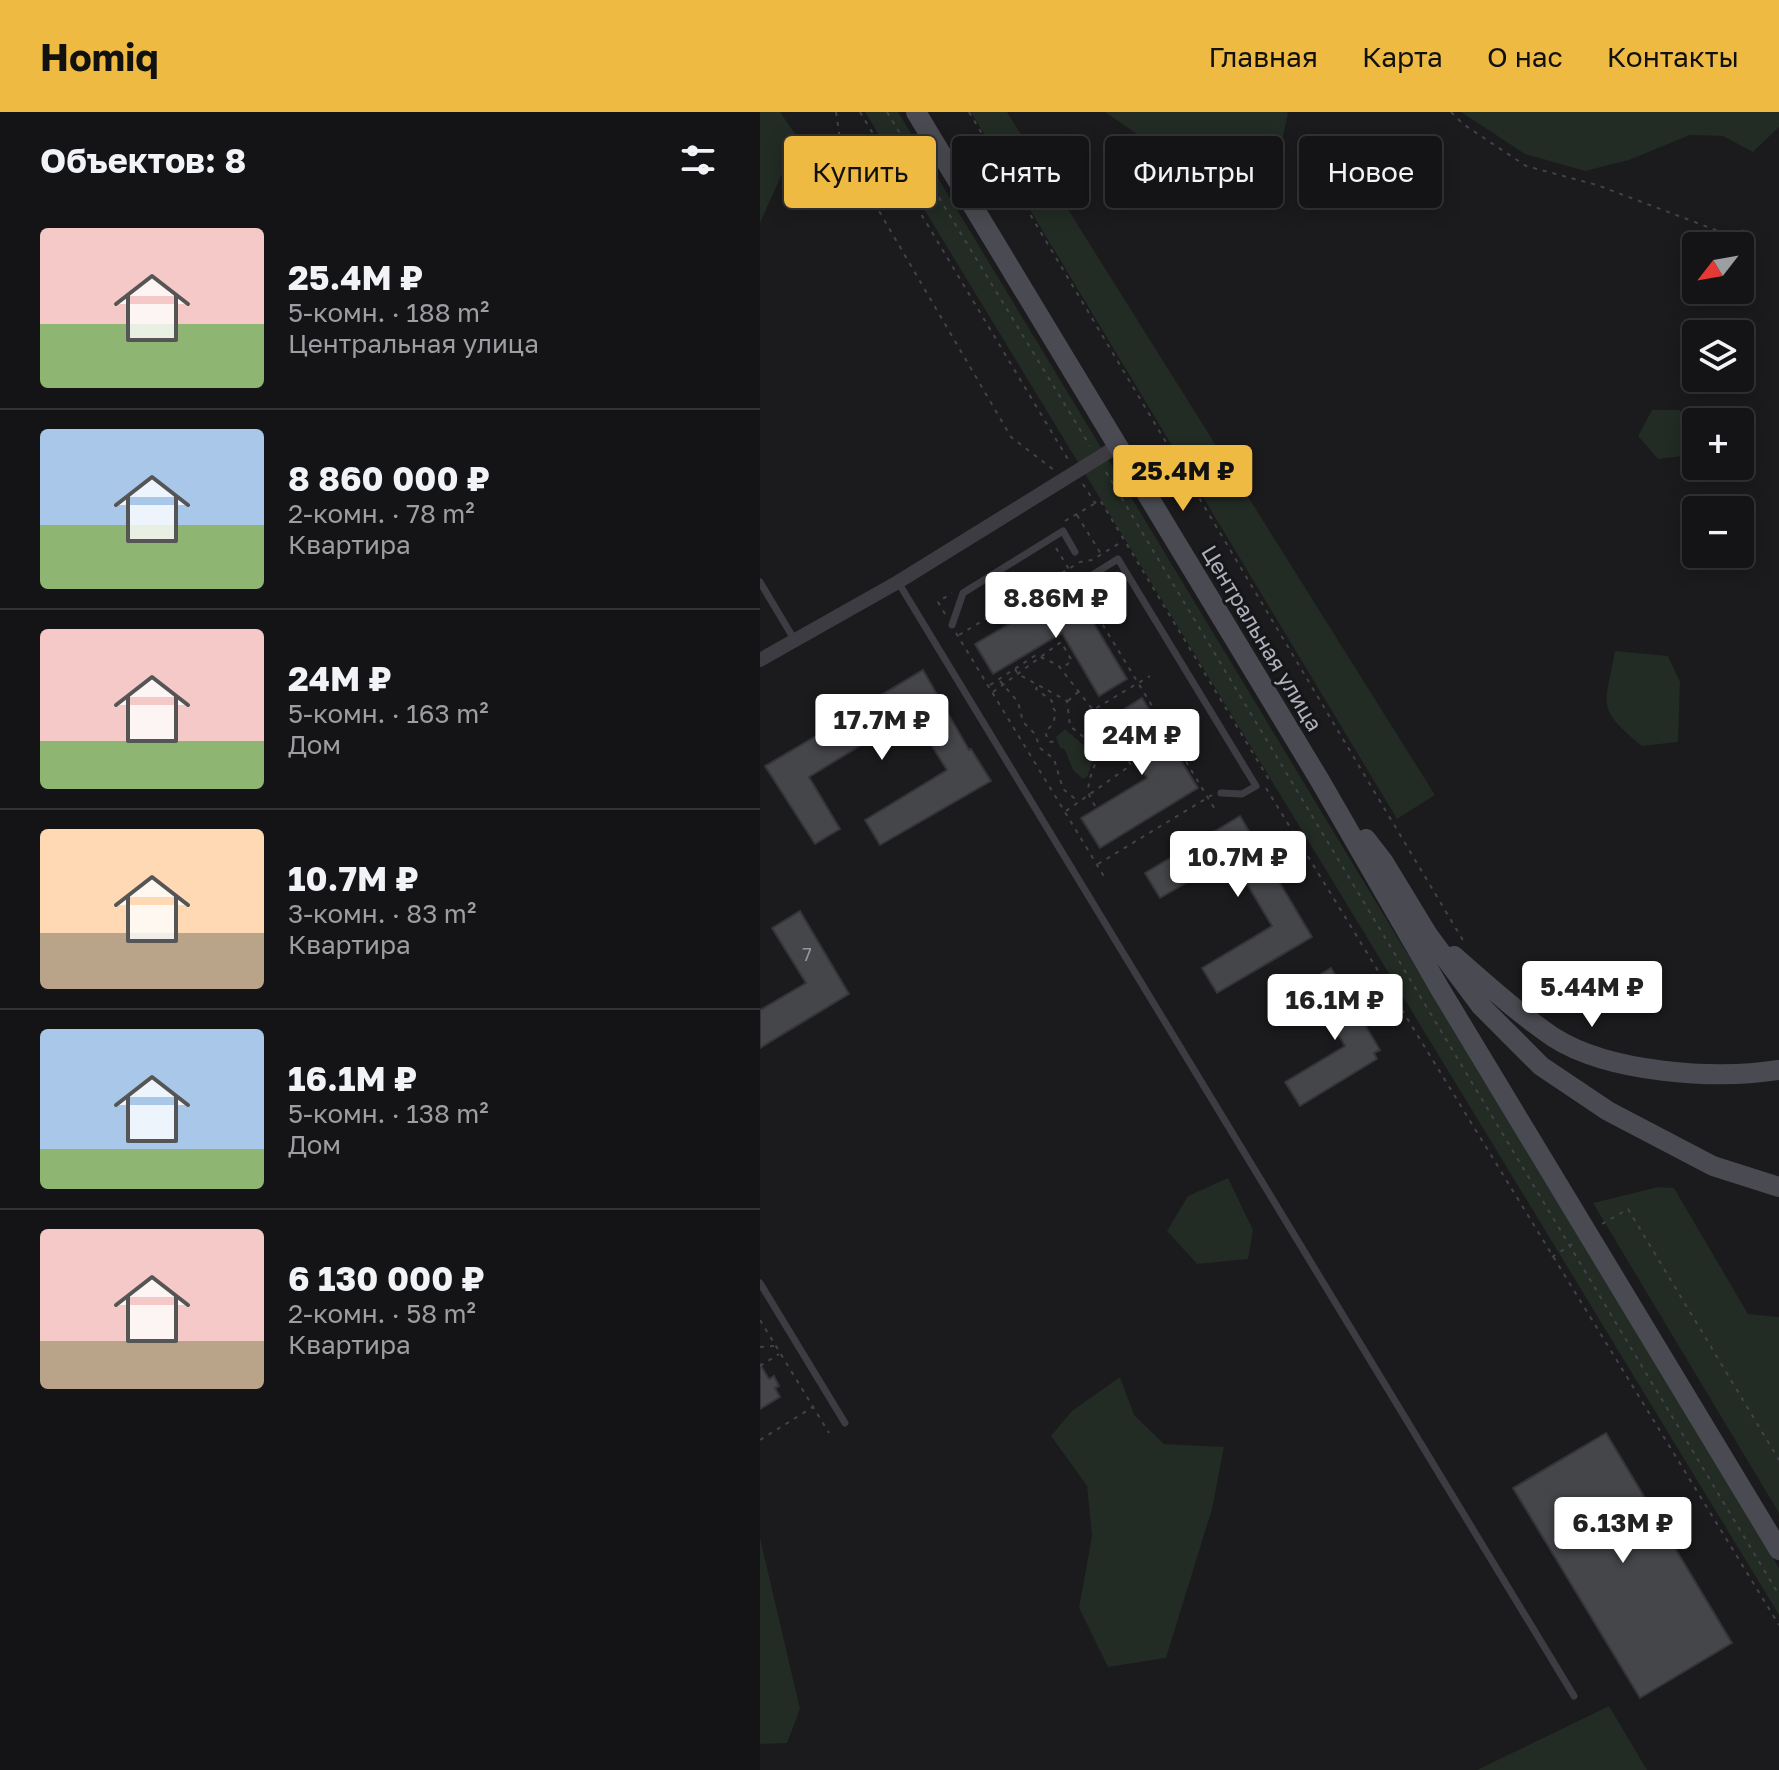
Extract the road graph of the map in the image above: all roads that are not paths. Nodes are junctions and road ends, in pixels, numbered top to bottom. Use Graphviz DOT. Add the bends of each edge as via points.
graph roads {
  1 [pos="916,112"];
  2 [pos="1116,447"];
  3 [pos="1075,552"];
  4 [pos="1089,577"];
  5 [pos="760,582"];
  6 [pos="898,582"];
  7 [pos="770,598"];
  8 [pos="760,604"];
  9 [pos="952,625"];
  10 [pos="794,639"];
  11 [pos="760,660"];
  12 [pos="1319,779"];
  13 [pos="1220,792"];
  14 [pos="1428,935"];
  15 [pos="1779,1070"];
  16 [pos="1779,1187"];
  17 [pos="760,1283"];
  18 [pos="845,1423"];
  19 [pos="1779,1550"];
  20 [pos="1574,1696"];
  1 -- 2 [label="main road, Центральная улица"];
  2 -- 6 [label="street"];
  2 -- 12 [label="main road, Центральная улица"];
  3 -- 9 [label="lane" via="1063,531 963,593"];
  4 -- 13 [label="lane" via="1118,559 1256,786 1242,794"];
  5 -- 7 [label="lane"];
  6 -- 10 [label="street"];
  6 -- 20 [label="lane"];
  7 -- 8 [label="lane"];
  7 -- 10 [label="lane"];
  10 -- 11 [label="street"];
  12 -- 14 [label="main road" via="1383,861"];
  12 -- 19 [label="main road"];
  14 -- 15 [label="main road" via="1556,1039 1616,1063 1687,1072"];
  14 -- 16 [label="main road" via="1481,1006 1541,1066 1608,1111 1713,1166"];
  17 -- 18 [label="lane"];
}
